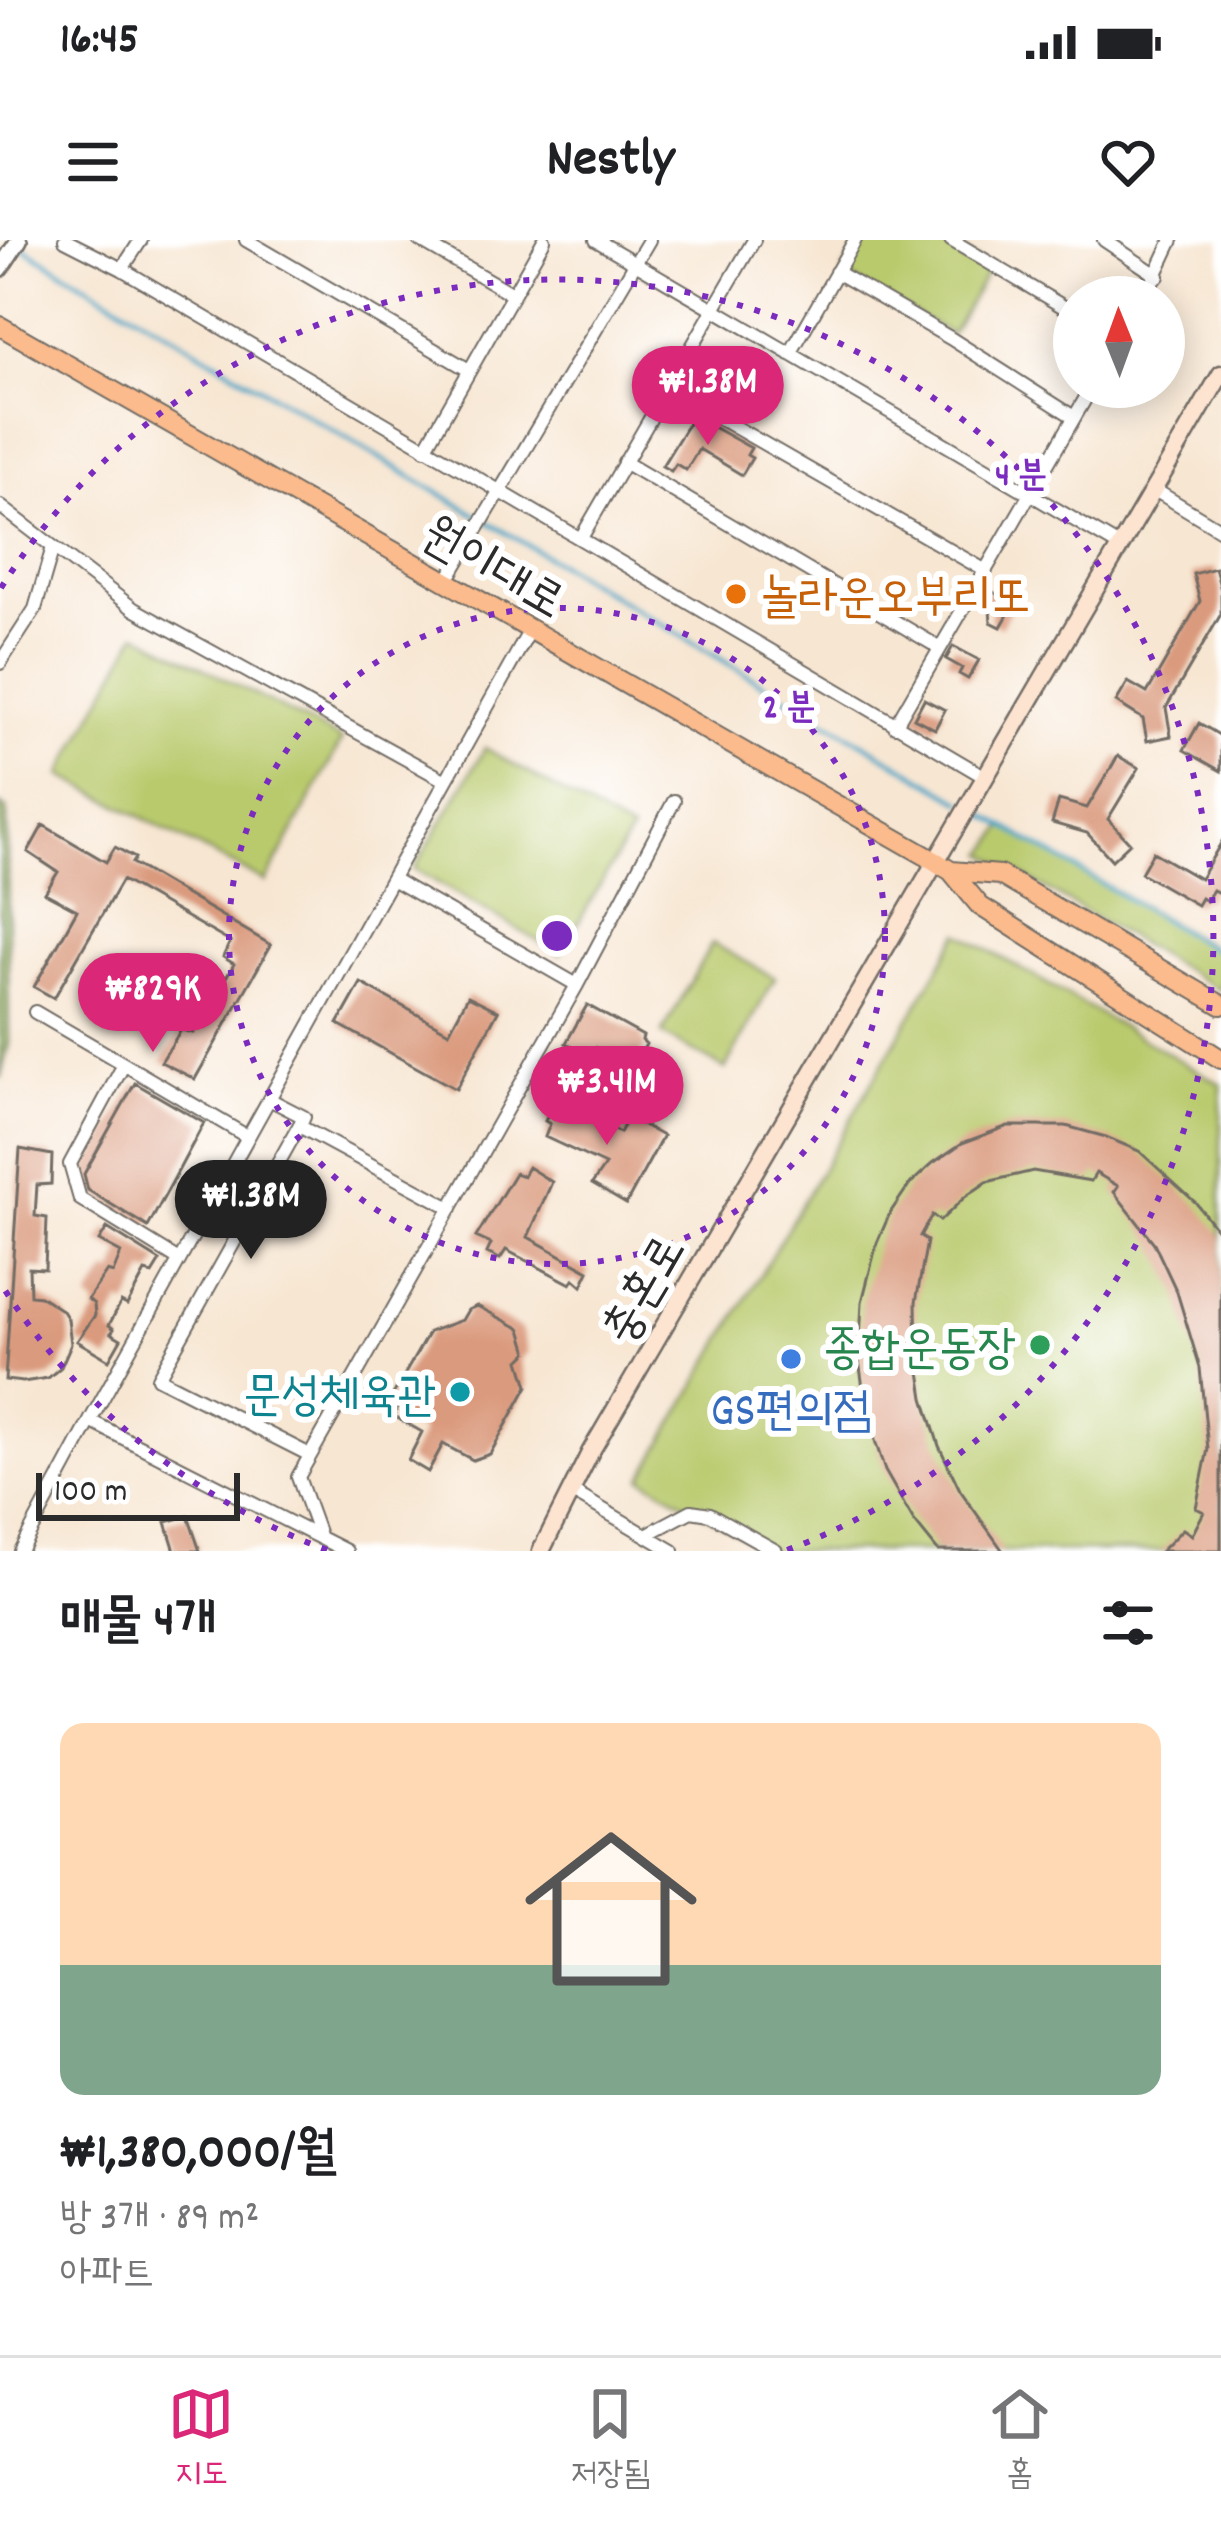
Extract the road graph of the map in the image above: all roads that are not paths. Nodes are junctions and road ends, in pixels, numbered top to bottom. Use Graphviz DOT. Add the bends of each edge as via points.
graph roads {
  1 [pos="19,240"];
  2 [pos="65,240"];
  3 [pos="141,240"];
  4 [pos="246,240"];
  5 [pos="418,240"];
  6 [pos="544,240"];
  7 [pos="596,240"];
  8 [pos="649,240"];
  9 [pos="754,240"];
  10 [pos="855,240"];
  11 [pos="951,240"];
  12 [pos="1104,240"];
  13 [pos="1172,240"];
  14 [pos="636,263"];
  15 [pos="2,266"];
  16 [pos="122,269"];
  17 [pos="836,272"];
  18 [pos="1158,276"];
  19 [pos="512,294"];
  20 [pos="1053,301"];
  21 [pos="713,309"];
  22 [pos="0,326"];
  23 [pos="790,354"];
  24 [pos="469,370"];
  25 [pos="1221,374"];
  26 [pos="668,388"];
  27 [pos="1079,408"];
  28 [pos="1074,417"];
  29 [pos="425,449"];
  30 [pos="624,462"];
  31 [pos="1153,489"];
  32 [pos="502,492"];
  33 [pos="1031,495"];
  34 [pos="0,506"];
  35 [pos="1221,530"];
  36 [pos="581,538"];
  37 [pos="1119,546"];
  38 [pos="53,547"];
  39 [pos="986,571"];
  40 [pos="446,582"];
  41 [pos="530,630"];
  42 [pos="940,648"];
  43 [pos="0,663"];
  44 [pos="895,726"];
  45 [pos="983,780"];
  46 [pos="446,781"];
  47 [pos="674,801"];
  48 [pos="943,866"];
  49 [pos="392,879"];
  50 [pos="578,985"];
  51 [pos="1221,1005"];
  52 [pos="35,1012"];
  53 [pos="1221,1059"];
  54 [pos="123,1066"];
  55 [pos="269,1099"];
  56 [pos="299,1126"];
  57 [pos="248,1137"];
  58 [pos="451,1208"];
  59 [pos="179,1260"];
  60 [pos="90,1421"];
  61 [pos="310,1455"];
  62 [pos="571,1491"];
  63 [pos="646,1535"];
  64 [pos="320,1538"];
  65 [pos="20,1551"];
  66 [pos="346,1551"];
  67 [pos="541,1551"];
  68 [pos="673,1551"];
  69 [pos="776,1551"];
  1 -- 15 [label="street"];
  2 -- 16 [label="street"];
  3 -- 16 [label="street"];
  4 -- 24 [label="street"];
  5 -- 19 [label="street"];
  6 -- 19 [label="street"];
  7 -- 14 [label="street"];
  8 -- 14 [label="street"];
  9 -- 21 [label="street"];
  10 -- 17 [label="street"];
  11 -- 20 [label="street"];
  12 -- 18 [label="street"];
  13 -- 18 [label="street"];
  14 -- 21 [label="street"];
  14 -- 32 [label="street"];
  16 -- 29 [label="street"];
  17 -- 23 [label="street"];
  17 -- 28 [label="street"];
  19 -- 24 [label="street"];
  21 -- 23 [label="street"];
  21 -- 26 [label="street"];
  22 -- 40 [label="main road, 원이대로"];
  23 -- 33 [label="street"];
  24 -- 29 [label="street"];
  25 -- 31 [label="main road"];
  26 -- 30 [label="street"];
  26 -- 39 [label="street"];
  27 -- 28 [label="street"];
  28 -- 33 [label="street"];
  29 -- 32 [label="street"];
  30 -- 36 [label="street"];
  30 -- 42 [label="street"];
  31 -- 35 [label="street"];
  31 -- 37 [label="main road"];
  32 -- 36 [label="street"];
  32 -- 40 [label="street"];
  33 -- 37 [label="street"];
  33 -- 39 [label="street"];
  34 -- 38 [label="street"];
  36 -- 44 [label="street"];
  37 -- 45 [label="main road"];
  38 -- 43 [label="street" via="35,609"];
  38 -- 46 [label="street" via="134,609"];
  39 -- 42 [label="street"];
  40 -- 41 [label="main road, 원이대로"];
  41 -- 46 [label="street"];
  41 -- 48 [label="main road, 원이대로"];
  42 -- 44 [label="street"];
  44 -- 45 [label="street"];
  45 -- 48 [label="main road, 충혼로"];
  46 -- 49 [label="street"];
  47 -- 50 [label="street"];
  48 -- 51 [label="main road, 원이대로" via="1000,875"];
  48 -- 53 [label="main road, 원이대로" via="980,906"];
  48 -- 62 [label="main road, 충혼로"];
  49 -- 50 [label="street"];
  49 -- 55 [label="street"];
  50 -- 58 [label="street"];
  52 -- 54 [label="street"];
  54 -- 57 [label="street"];
  54 -- 59 [label="street" via="70,1163 80,1199"];
  55 -- 56 [label="street" via="304,1118"];
  55 -- 57 [label="street"];
  56 -- 58 [label="street"];
  56 -- 61 [label="street" via="158,1378"];
  57 -- 59 [label="street"];
  58 -- 61 [label="street"];
  59 -- 60 [label="street"];
  60 -- 64 [label="street"];
  60 -- 65 [label="street"];
  61 -- 64 [label="street" via="298,1478"];
  62 -- 63 [label="street"];
  62 -- 67 [label="main road, 충혼로"];
  63 -- 68 [label="street"];
  63 -- 69 [label="street" via="691,1510"];
  64 -- 66 [label="street"];
}
